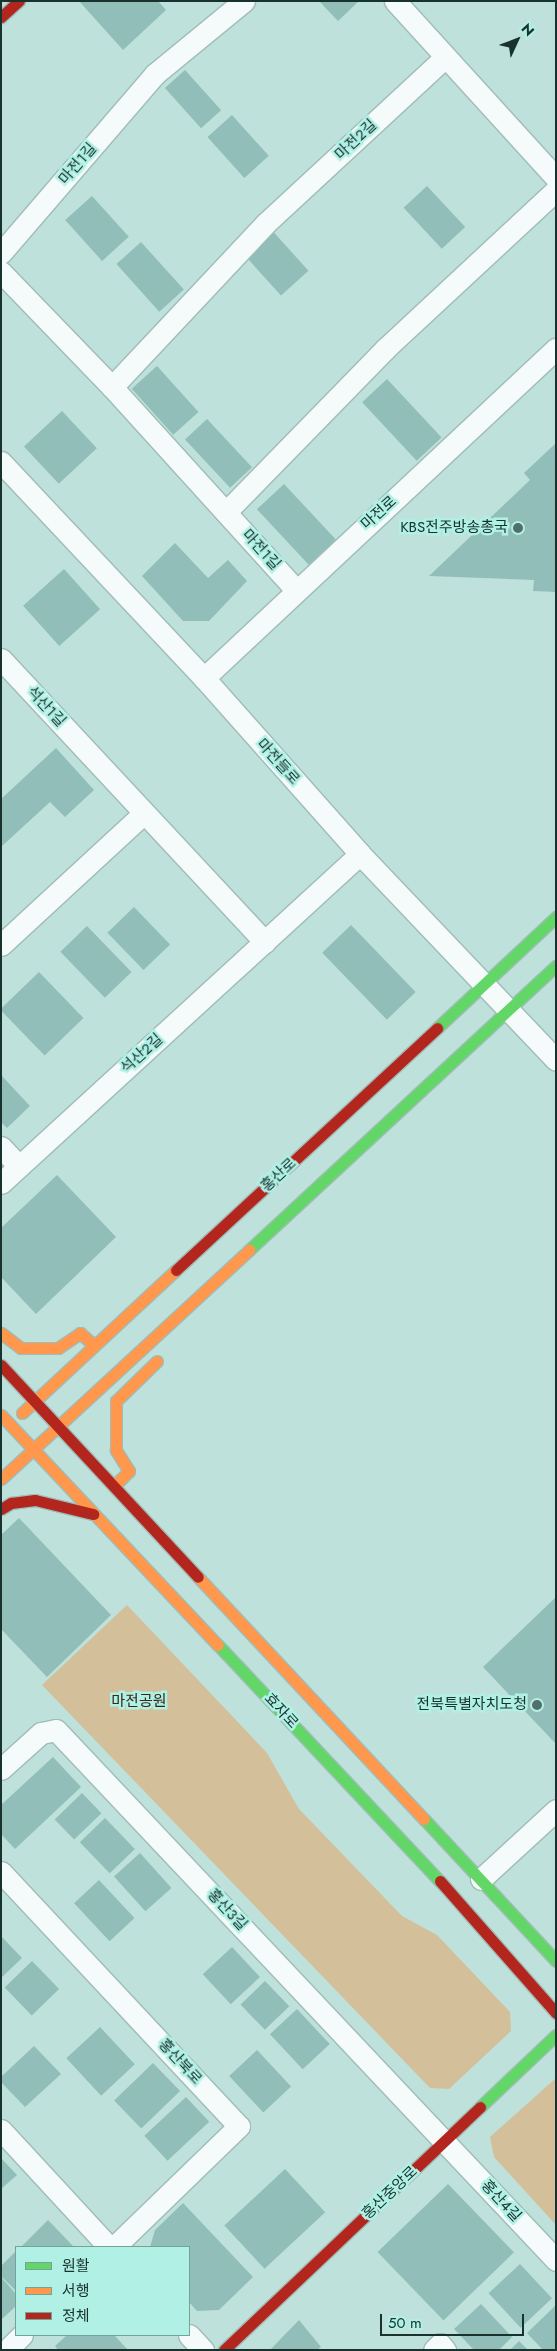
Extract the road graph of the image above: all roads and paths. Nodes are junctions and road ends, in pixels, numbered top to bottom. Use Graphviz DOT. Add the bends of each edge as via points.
graph roads {
  1 [pos="18,1"];
  2 [pos="244,1"];
  3 [pos="395,1"];
  4 [pos="1,17"];
  5 [pos="445,57"];
  6 [pos="556,178"];
  7 [pos="556,190"];
  8 [pos="1,253"];
  9 [pos="1,272"];
  10 [pos="556,349"];
  11 [pos="112,387"];
  12 [pos="1,462"];
  13 [pos="226,512"];
  14 [pos="296,589"];
  15 [pos="5,671"];
  16 [pos="204,678"];
  17 [pos="144,813"];
  18 [pos="360,854"];
  19 [pos="556,917"];
  20 [pos="265,942"];
  21 [pos="1,945"];
  22 [pos="556,966"];
  23 [pos="485,983"];
  24 [pos="510,1009"];
  25 [pos="556,1060"];
  26 [pos="1,1147"];
  27 [pos="19,1166"];
  28 [pos="1,1183"];
  29 [pos="1,1333"];
  30 [pos="147,1345"];
  31 [pos="94,1346"];
  32 [pos="1,1365"];
  33 [pos="35,1401"];
  34 [pos="1,1415"];
  35 [pos="10,1424"];
  36 [pos="60,1427"];
  37 [pos="1,1433"];
  38 [pos="35,1450"];
  39 [pos="1,1479"];
  40 [pos="115,1486"];
  41 [pos="1,1509"];
  42 [pos="96,1515"];
  43 [pos="1,1770"];
  44 [pos="556,1810"];
  45 [pos="1,1872"];
  46 [pos="481,1879"];
  47 [pos="556,1961"];
  48 [pos="556,2013"];
  49 [pos="556,2035"];
  50 [pos="1,2130"];
  51 [pos="445,2141"];
  52 [pos="109,2246"];
  53 [pos="115,2246"];
  54 [pos="556,2260"];
  55 [pos="190,2335"];
  56 [pos="21,2336"];
  57 [pos="7,2350"];
  58 [pos="203,2350"];
  59 [pos="224,2350"];
  60 [pos="434,2350"];
  61 [pos="445,2350"];
  1 -- 4 [label="street"];
  2 -- 8 [label="street, 마전1길" via="155,74"];
  3 -- 5 [label="street"];
  5 -- 6 [label="street"];
  5 -- 11 [label="street, 마전2길" via="266,223"];
  7 -- 13 [label="street" via="385,348"];
  9 -- 11 [label="street, 마전1길"];
  10 -- 14 [label="street, 마전로"];
  11 -- 13 [label="street, 마전1길"];
  12 -- 16 [label="street, 마전들로"];
  13 -- 14 [label="street, 마전1길"];
  14 -- 16 [label="street, 마전로"];
  15 -- 17 [label="street, 석산1길" via="80,742"];
  16 -- 18 [label="street, 마전들로"];
  17 -- 20 [label="street"];
  17 -- 21 [label="street"];
  18 -- 20 [label="street, 석산2길"];
  18 -- 23 [label="street, 마전들로"];
  19 -- 23 [label="street, 홍산로"];
  20 -- 27 [label="street, 석산2길"];
  22 -- 24 [label="street"];
  23 -- 24 [label="street, 마전들로"];
  23 -- 31 [label="street, 홍산로"];
  24 -- 25 [label="street, 마전들로"];
  24 -- 30 [label="street"];
  26 -- 27 [label="street"];
  27 -- 28 [label="street, 석산2길"];
  29 -- 31 [label="street" via="21,1348 58,1348 80,1333"];
  30 -- 36 [label="street"];
  30 -- 40 [label="street" via="160,1359 116,1401 116,1450 129,1471"];
  31 -- 33 [label="street, 홍산로"];
  32 -- 33 [label="street"];
  33 -- 35 [label="street, 홍산로"];
  33 -- 36 [label="street"];
  34 -- 35 [label="street, 효자로"];
  35 -- 37 [label="street, 홍산로"];
  35 -- 38 [label="street, 효자로"];
  36 -- 38 [label="street"];
  36 -- 40 [label="street"];
  38 -- 39 [label="street"];
  38 -- 42 [label="street, 효자로"];
  40 -- 46 [label="street"];
  41 -- 42 [label="street" via="11,1502 35,1500 62,1504"];
  42 -- 48 [label="street, 효자로" via="419,1858"];
  43 -- 51 [label="street, 홍산3길" via="41,1733 56,1730"];
  44 -- 46 [label="street"];
  45 -- 53 [label="street, 홍산북로" via="239,2126"];
  46 -- 47 [label="street"];
  49 -- 51 [label="street, 홍산중앙로"];
  50 -- 52 [label="street"];
  51 -- 54 [label="street, 홍산4길"];
  51 -- 59 [label="street, 홍산중앙로"];
  55 -- 58 [label="street"];
  56 -- 57 [label="street"];
  60 -- 61 [label="street" via="440,2344"];
}
